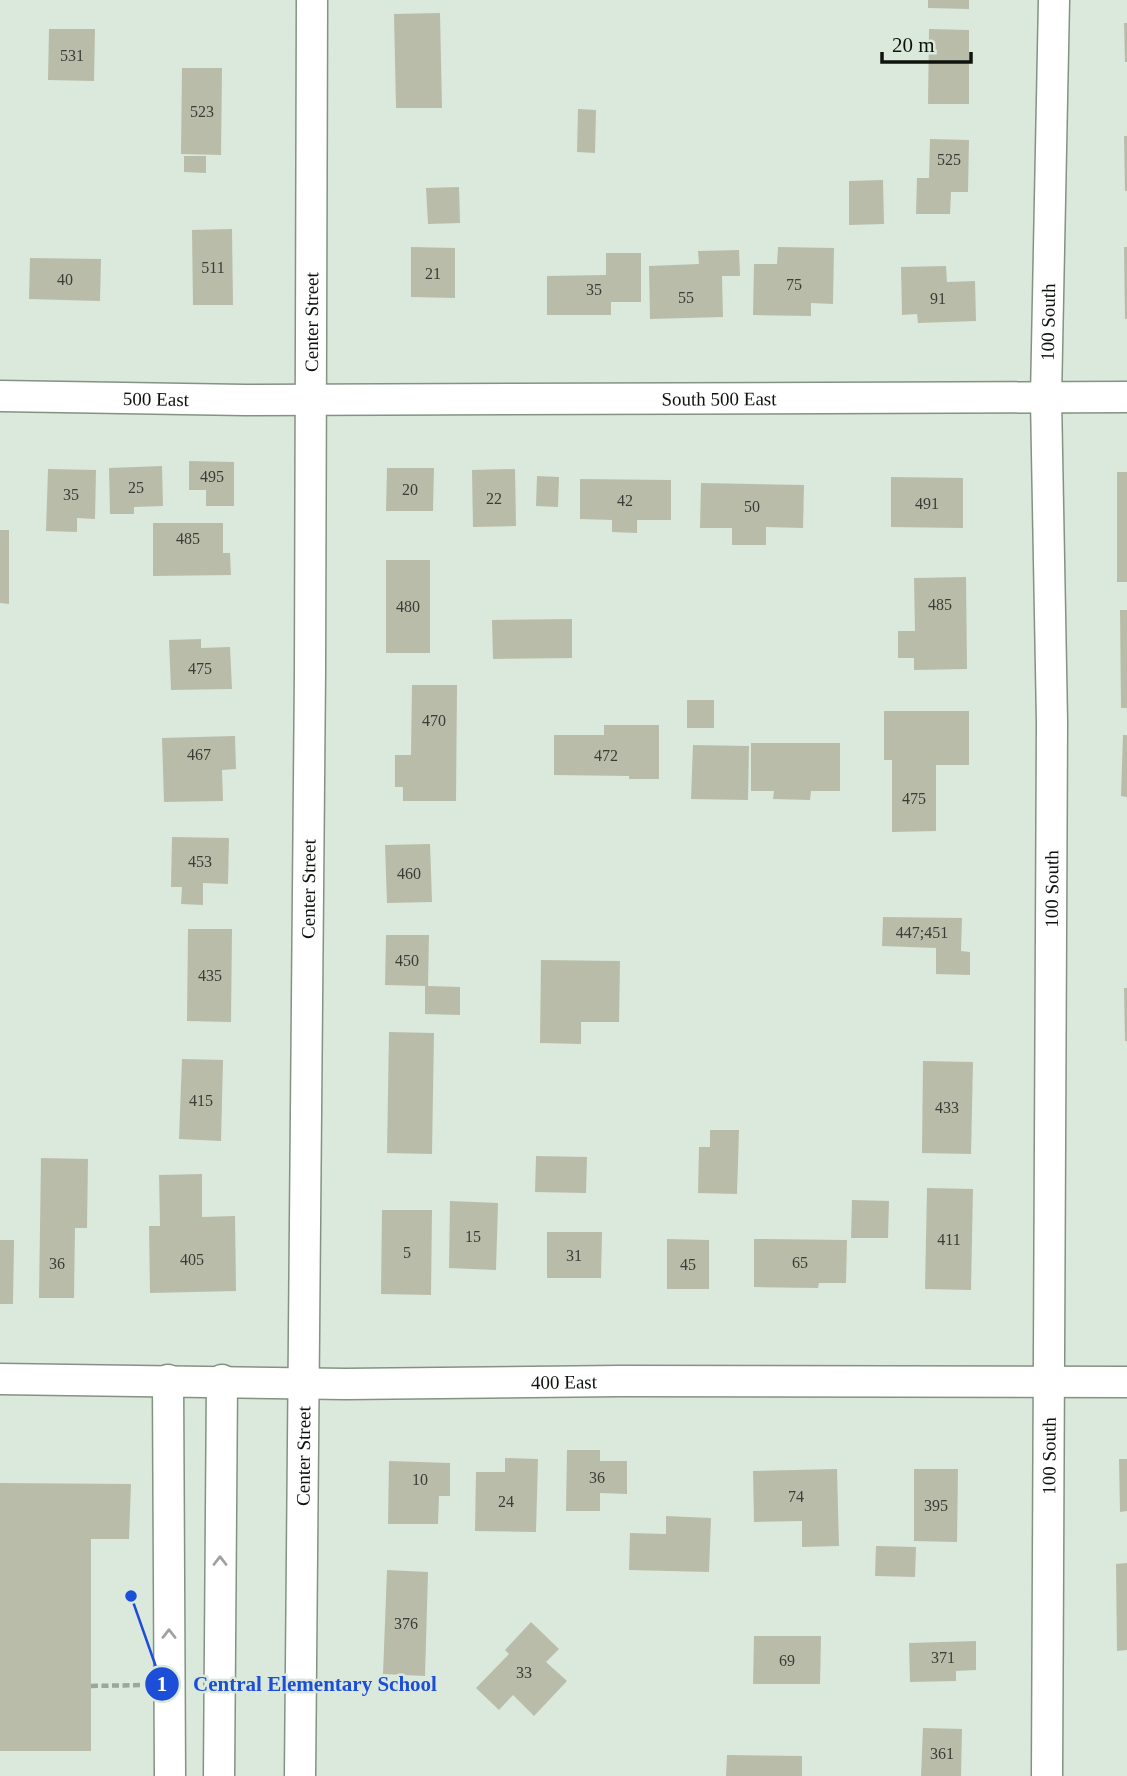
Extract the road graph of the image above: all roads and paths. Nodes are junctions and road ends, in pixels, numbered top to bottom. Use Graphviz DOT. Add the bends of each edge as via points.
graph roads {
  1 [pos="312,0"];
  2 [pos="1054,0"];
  3 [pos="0,396"];
  4 [pos="1127,397"];
  5 [pos="1046,398"];
  6 [pos="311,400"];
  7 [pos="0,1379"];
  8 [pos="167,1380"];
  9 [pos="222,1380"];
  10 [pos="1127,1382"];
  11 [pos="303,1383"];
  12 [pos="1049,1383"];
  13 [pos="145,1685"];
  14 [pos="91,1686"];
  15 [pos="170,1776"];
  16 [pos="219,1776"];
  17 [pos="300,1776"];
  18 [pos="1047,1776"];
  1 -- 6 [label="street, Center Street"];
  2 -- 5 [label="street, 100 South"];
  3 -- 6 [label="street, 500 East"];
  4 -- 5 [label="street, South 500 East"];
  5 -- 6 [label="street, South 500 East"];
  5 -- 12 [label="street, 100 South" via="1052,722"];
  6 -- 11 [label="street, Center Street"];
  7 -- 8 [label="street, 400 East"];
  8 -- 9 [label="street, 400 East"];
  15 -- 8 [label="street, one-way"];
  9 -- 11 [label="street, 400 East"];
  16 -- 9 [label="street, one-way"];
  10 -- 12 [label="street, 400 East"];
  11 -- 12 [label="street, 400 East"];
  11 -- 17 [label="street, Center Street"];
  12 -- 18 [label="street, 100 South"];
  13 -- 14 [label="path"];
}
